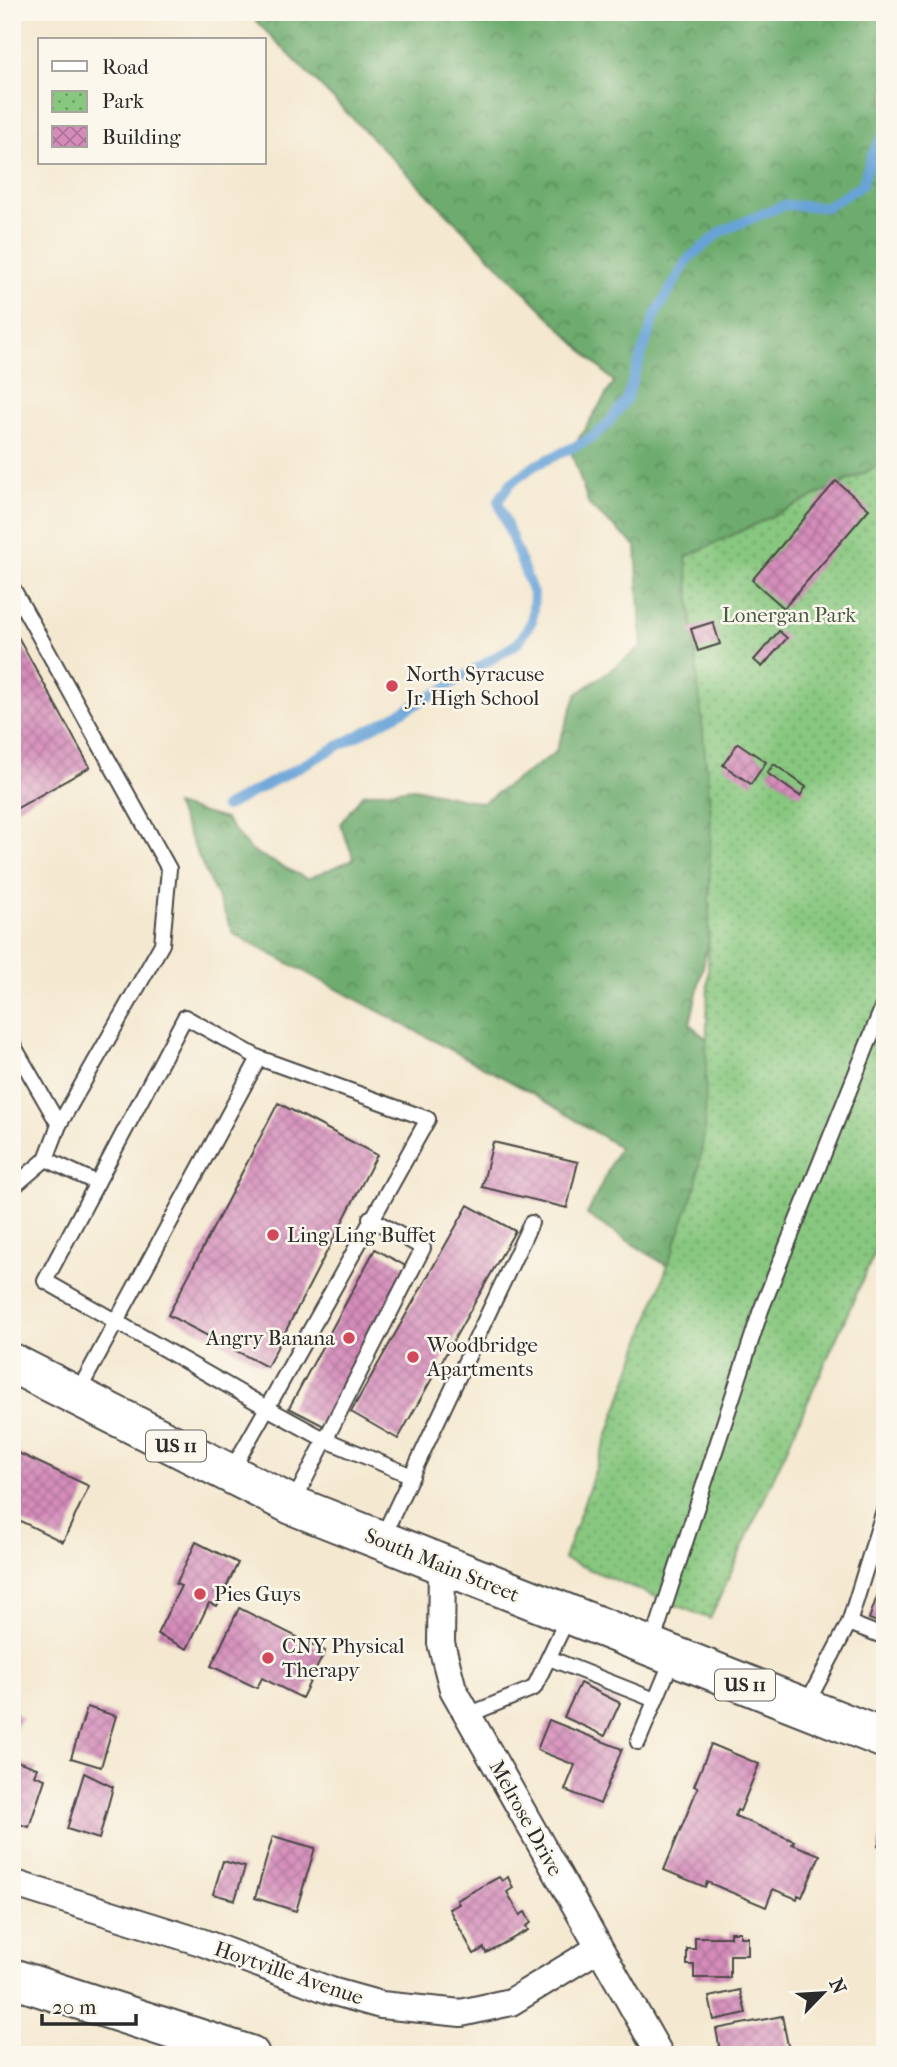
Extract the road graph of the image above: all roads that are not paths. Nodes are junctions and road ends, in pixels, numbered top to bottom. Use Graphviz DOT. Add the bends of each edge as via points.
graph roads {
  1 [pos="12,587"];
  2 [pos="885,1001"];
  3 [pos="12,1043"];
  4 [pos="259,1058"];
  5 [pos="59,1125"];
  6 [pos="46,1159"];
  7 [pos="97,1183"];
  8 [pos="12,1188"];
  9 [pos="370,1219"];
  10 [pos="531,1223"];
  11 [pos="117,1321"];
  12 [pos="12,1363"];
  13 [pos="76,1395"];
  14 [pos="267,1408"];
  15 [pos="324,1439"];
  16 [pos="230,1473"];
  17 [pos="412,1476"];
  18 [pos="292,1505"];
  19 [pos="885,1507"];
  20 [pos="381,1540"];
  21 [pos="442,1566"];
  22 [pos="568,1616"];
  23 [pos="849,1623"];
  24 [pos="885,1637"];
  25 [pos="662,1652"];
  26 [pos="549,1658"];
  27 [pos="655,1700"];
  28 [pos="805,1708"];
  29 [pos="468,1715"];
  30 [pos="885,1739"];
  31 [pos="638,1742"];
  32 [pos="12,1883"];
  33 [pos="599,1948"];
  34 [pos="12,1978"];
  35 [pos="250,2055"];
  36 [pos="660,2055"];
  1 -- 5 [label="lane" via="169,869 163,944"];
  2 -- 25 [label="lane" via="761,1310"];
  3 -- 5 [label="lane"];
  4 -- 7 [label="lane" via="185,1017"];
  4 -- 9 [label="lane" via="428,1119"];
  4 -- 11 [label="lane"];
  5 -- 6 [label="lane"];
  6 -- 7 [label="lane"];
  6 -- 8 [label="lane"];
  7 -- 11 [label="lane" via="45,1280"];
  9 -- 14 [label="lane"];
  9 -- 15 [label="lane" via="423,1248"];
  10 -- 17 [label="lane"];
  11 -- 13 [label="lane"];
  11 -- 14 [label="lane"];
  12 -- 13 [label="main road, South Main Street / US 11"];
  13 -- 16 [label="main road, South Main Street / US 11"];
  14 -- 15 [label="lane"];
  14 -- 16 [label="lane"];
  15 -- 17 [label="lane"];
  15 -- 18 [label="lane"];
  16 -- 18 [label="main road, South Main Street / US 11"];
  17 -- 20 [label="lane"];
  18 -- 20 [label="main road, South Main Street / US 11"];
  19 -- 23 [label="lane"];
  20 -- 21 [label="main road, South Main Street / US 11"];
  21 -- 22 [label="main road, South Main Street / US 11"];
  21 -- 29 [label="street, Melrose Drive" via="441,1643 453,1689"];
  22 -- 25 [label="main road, South Main Street / US 11"];
  22 -- 26 [label="lane"];
  23 -- 24 [label="lane"];
  23 -- 28 [label="lane"];
  25 -- 27 [label="lane"];
  25 -- 28 [label="main road, South Main Street / US 11"];
  26 -- 27 [label="lane"];
  26 -- 29 [label="lane" via="534,1688"];
  27 -- 31 [label="lane"];
  28 -- 30 [label="main road, South Main Street / US 11"];
  29 -- 33 [label="street, Melrose Drive"];
  32 -- 33 [label="street, Hoytville Avenue" via="381,2005 461,2013 511,2002"];
  33 -- 36 [label="street, Melrose Drive"];
  34 -- 35 [label="main road"];
}
